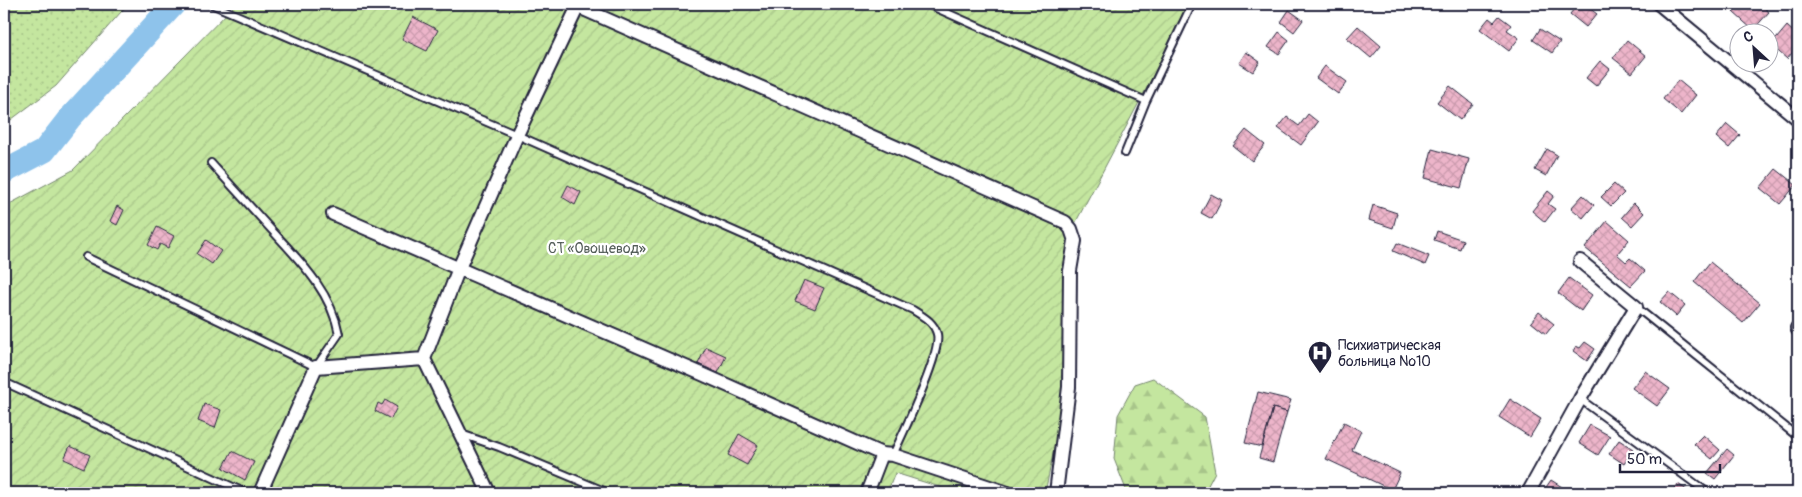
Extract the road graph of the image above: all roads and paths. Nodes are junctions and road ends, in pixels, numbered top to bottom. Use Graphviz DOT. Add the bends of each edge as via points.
graph roads {
  1 [pos="211,4"];
  2 [pos="926,4"];
  3 [pos="1192,4"];
  4 [pos="1659,4"];
  5 [pos="576,5"];
  6 [pos="1146,101"];
  7 [pos="1798,119"];
  8 [pos="517,135"];
  9 [pos="1125,153"];
  10 [pos="211,163"];
  11 [pos="333,214"];
  12 [pos="86,257"];
  13 [pos="1580,261"];
  14 [pos="459,268"];
  15 [pos="1636,307"];
  16 [pos="424,359"];
  17 [pos="316,367"];
  18 [pos="4,382"];
  19 [pos="1580,400"];
  20 [pos="460,433"];
  21 [pos="1798,437"];
  22 [pos="888,454"];
  23 [pos="246,493"];
  24 [pos="260,493"];
  25 [pos="489,493"];
  26 [pos="609,493"];
  27 [pos="868,493"];
  28 [pos="1008,493"];
  29 [pos="1056,493"];
  30 [pos="1528,493"];
  31 [pos="1708,493"];
  1 -- 8 [label="lane"];
  2 -- 6 [label="lane"];
  3 -- 6 [label="lane"];
  4 -- 7 [label="street"];
  5 -- 8 [label="street"];
  5 -- 29 [label="street" via="1065,222 1075,241 1070,271 1069,387"];
  6 -- 9 [label="lane"];
  8 -- 14 [label="street"];
  8 -- 22 [label="lane" via="913,310 929,320 938,336 934,360"];
  10 -- 17 [label="lane" via="303,264 326,297 339,334"];
  11 -- 14 [label="street"];
  12 -- 17 [label="lane"];
  13 -- 15 [label="street"];
  14 -- 16 [label="street"];
  14 -- 22 [label="street"];
  15 -- 19 [label="street"];
  15 -- 21 [label="lane"];
  16 -- 17 [label="street"];
  16 -- 20 [label="street"];
  17 -- 24 [label="street"];
  18 -- 23 [label="lane"];
  19 -- 30 [label="street"];
  19 -- 31 [label="lane"];
  20 -- 25 [label="street"];
  20 -- 26 [label="lane"];
  22 -- 27 [label="street"];
  22 -- 28 [label="street"];
}
